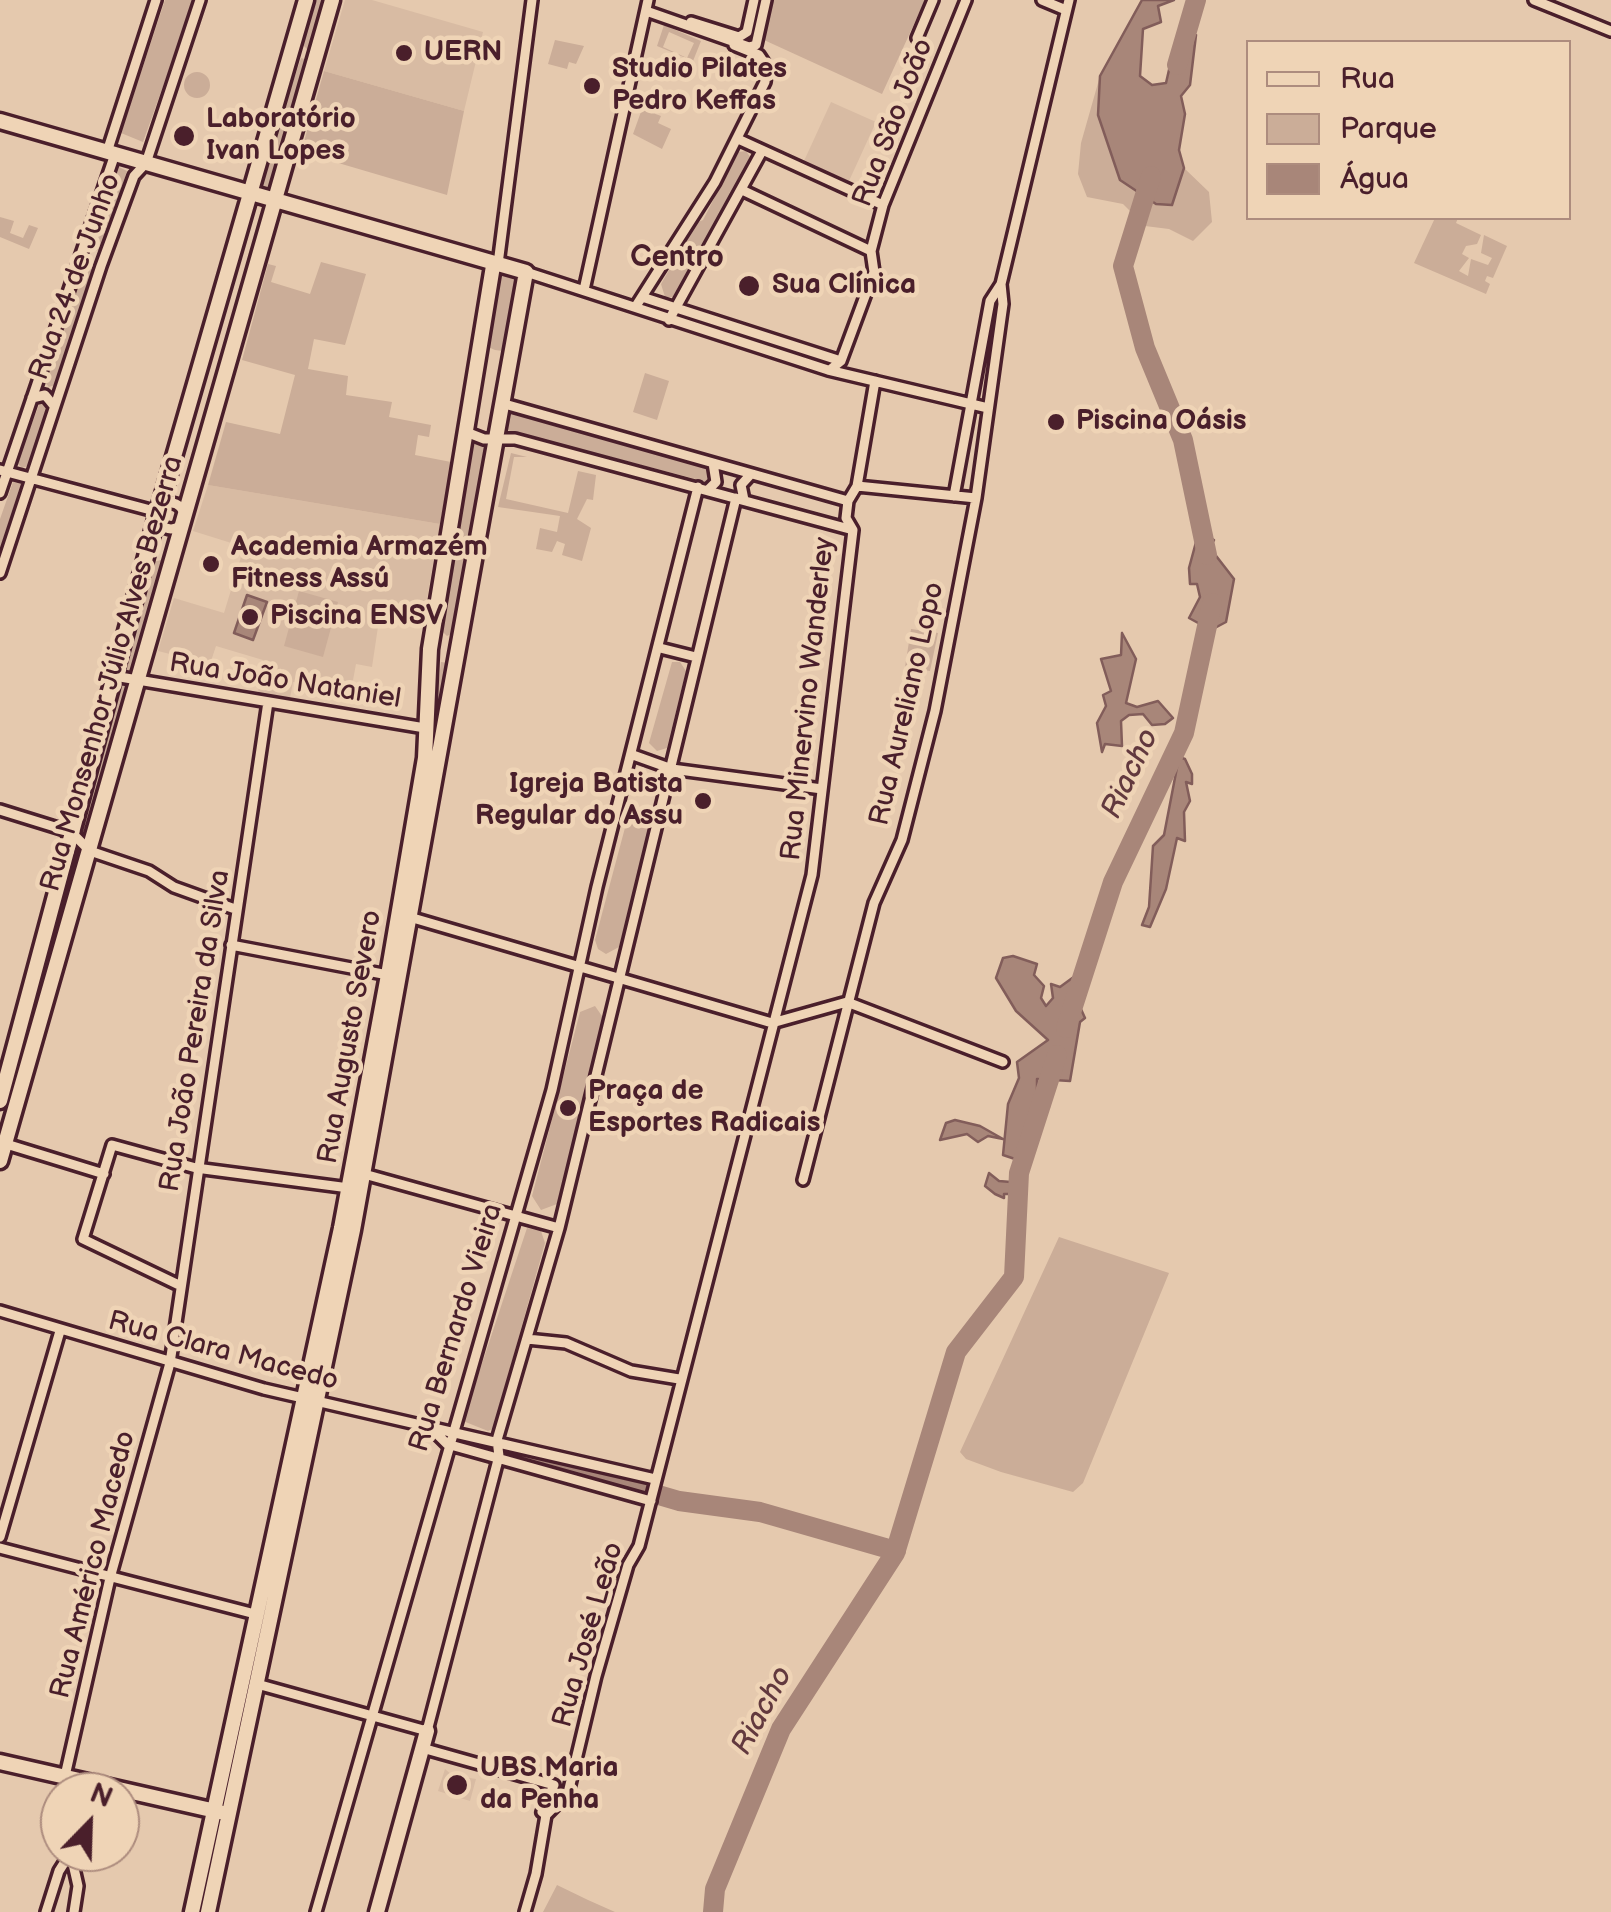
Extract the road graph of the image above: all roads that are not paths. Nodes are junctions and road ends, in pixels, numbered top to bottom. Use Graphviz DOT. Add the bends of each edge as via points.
graph roads {
  1 [pos="156,0"];
  2 [pos="200,0"];
  3 [pos="306,0"];
  4 [pos="332,0"];
  5 [pos="532,0"];
  6 [pos="648,0"];
  7 [pos="657,0"];
  8 [pos="754,0"];
  9 [pos="766,0"];
  10 [pos="934,0"];
  11 [pos="966,0"];
  12 [pos="1042,0"];
  13 [pos="1534,0"];
  14 [pos="1068,5"];
  15 [pos="649,12"];
  16 [pos="1611,31"];
  17 [pos="917,38"];
  18 [pos="734,44"];
  19 [pos="292,49"];
  20 [pos="316,56"];
  21 [pos="0,121"];
  22 [pos="738,139"];
  23 [pos="762,151"];
  24 [pos="111,153"];
  25 [pos="146,163"];
  26 [pos="742,190"];
  27 [pos="250,194"];
  28 [pos="275,201"];
  29 [pos="883,205"];
  30 [pos="871,250"];
  31 [pos="79,258"];
  32 [pos="496,265"];
  33 [pos="101,266"];
  34 [pos="526,272"];
  35 [pos="1000,284"];
  36 [pos="584,290"];
  37 [pos="642,297"];
  38 [pos="662,302"];
  39 [pos="636,306"];
  40 [pos="678,307"];
  41 [pos="657,315"];
  42 [pos="669,320"];
  43 [pos="841,361"];
  44 [pos="200,368"];
  45 [pos="828,370"];
  46 [pos="224,376"];
  47 [pos="38,378"];
  48 [pos="875,381"];
  49 [pos="60,387"];
  50 [pos="32,398"];
  51 [pos="502,403"];
  52 [pos="189,404"];
  53 [pos="969,404"];
  54 [pos="54,406"];
  55 [pos="988,408"];
  56 [pos="214,411"];
  57 [pos="466,432"];
  58 [pos="496,437"];
  59 [pos="712,462"];
  60 [pos="4,471"];
  61 [pos="751,474"];
  62 [pos="31,477"];
  63 [pos="857,486"];
  64 [pos="703,489"];
  65 [pos="0,493"];
  66 [pos="954,496"];
  67 [pos="976,498"];
  68 [pos="740,499"];
  69 [pos="848,501"];
  70 [pos="158,512"];
  71 [pos="183,520"];
  72 [pos="853,530"];
  73 [pos="0,573"];
  74 [pos="433,632"];
  75 [pos="461,635"];
  76 [pos="660,648"];
  77 [pos="430,650"];
  78 [pos="458,655"];
  79 [pos="696,657"];
  80 [pos="114,676"];
  81 [pos="138,680"];
  82 [pos="268,702"];
  83 [pos="425,728"];
  84 [pos="633,755"];
  85 [pos="672,769"];
  86 [pos="822,788"];
  87 [pos="0,810"];
  88 [pos="70,832"];
  89 [pos="90,852"];
  90 [pos="235,910"];
  91 [pos="405,916"];
  92 [pos="232,945"];
  93 [pos="582,966"];
  94 [pos="388,975"];
  95 [pos="620,978"];
  96 [pos="846,1002"];
  97 [pos="772,1023"];
  98 [pos="1003,1062"];
  99 [pos="0,1101"];
  100 [pos="2,1143"];
  101 [pos="0,1161"];
  102 [pos="196,1168"];
  103 [pos="104,1174"];
  104 [pos="364,1174"];
  105 [pos="803,1180"];
  106 [pos="348,1188"];
  107 [pos="518,1214"];
  108 [pos="558,1228"];
  109 [pos="347,1229"];
  110 [pos="181,1286"];
  111 [pos="0,1311"];
  112 [pos="60,1331"];
  113 [pos="527,1339"];
  114 [pos="169,1365"];
  115 [pos="679,1379"];
  116 [pos="311,1399"];
  117 [pos="434,1432"];
  118 [pos="451,1432"];
  119 [pos="497,1440"];
  120 [pos="447,1444"];
  121 [pos="499,1456"];
  122 [pos="656,1479"];
  123 [pos="651,1502"];
  124 [pos="0,1538"];
  125 [pos="0,1548"];
  126 [pos="110,1578"];
  127 [pos="255,1614"];
  128 [pos="257,1684"];
  129 [pos="370,1716"];
  130 [pos="427,1731"];
  131 [pos="422,1748"];
  132 [pos="0,1762"];
  133 [pos="46,1772"];
  134 [pos="66,1772"];
  135 [pos="140,1797"];
  136 [pos="214,1811"];
  137 [pos="230,1814"];
  138 [pos="546,1815"];
  139 [pos="59,1872"];
  140 [pos="75,1872"];
  141 [pos="46,1912"];
  142 [pos="74,1912"];
  143 [pos="192,1912"];
  144 [pos="208,1912"];
  145 [pos="316,1912"];
  146 [pos="376,1912"];
  147 [pos="525,1912"];
  1 -- 24 [label="street, Rua 24 de Junho"];
  2 -- 25 [label="street, Rua 24 de Junho"];
  3 -- 19 [label="main road, Rua Monsenhor Júlio Alves Bezerra"];
  4 -- 20 [label="main road, Rua Monsenhor Júlio Alves Bezerra"];
  5 -- 32 [label="street"];
  6 -- 15 [label="street"];
  7 -- 8 [label="street" via="656,9 665,14 739,37 747,32"];
  7 -- 15 [label="street"];
  9 -- 18 [label="street" via="756,45"];
  10 -- 17 [label="street"];
  11 -- 29 [label="street, Rua São João"];
  12 -- 14 [label="street"];
  13 -- 16 [label="street"];
  14 -- 35 [label="street, Rua Aureliano Lopo"];
  15 -- 18 [label="street"];
  15 -- 36 [label="street"];
  18 -- 22 [label="street" via="759,55 767,67"];
  19 -- 20 [label="main road"];
  19 -- 27 [label="main road, Rua Monsenhor Júlio Alves Bezerra"];
  20 -- 28 [label="main road, Rua Monsenhor Júlio Alves Bezerra"];
  21 -- 24 [label="main road"];
  22 -- 23 [label="street"];
  22 -- 37 [label="street"];
  23 -- 26 [label="street"];
  23 -- 29 [label="street"];
  24 -- 25 [label="main road"];
  24 -- 31 [label="street, Rua 24 de Junho"];
  25 -- 27 [label="main road"];
  25 -- 33 [label="street, Rua 24 de Junho" via="134,176"];
  26 -- 30 [label="street"];
  26 -- 40 [label="street"];
  27 -- 28 [label="main road"];
  27 -- 44 [label="main road, Rua Monsenhor Júlio Alves Bezerra"];
  28 -- 32 [label="main road"];
  28 -- 46 [label="main road, Rua Monsenhor Júlio Alves Bezerra"];
  29 -- 30 [label="street, Rua São João"];
  30 -- 43 [label="street, Rua São João" via="874,272"];
  31 -- 33 [label="street"];
  31 -- 47 [label="street, Rua 24 de Junho"];
  32 -- 34 [label="main road"];
  32 -- 57 [label="main road, Rua Augusto Severo"];
  33 -- 49 [label="street, Rua 24 de Junho"];
  34 -- 36 [label="street"];
  34 -- 51 [label="main road, Rua Augusto Severo"];
  35 -- 53 [label="street, Rua Aureliano Lopo" via="990,301"];
  35 -- 55 [label="street, Rua Aureliano Lopo"];
  36 -- 39 [label="street"];
  37 -- 38 [label="street"];
  37 -- 39 [label="street"];
  38 -- 40 [label="street"];
  38 -- 41 [label="street" via="667,310"];
  39 -- 41 [label="street"];
  40 -- 42 [label="street"];
  40 -- 43 [label="street"];
  41 -- 42 [label="street"];
  42 -- 45 [label="street"];
  43 -- 45 [label="street"];
  44 -- 46 [label="main road"];
  44 -- 52 [label="main road, Rua Monsenhor Júlio Alves Bezerra"];
  45 -- 48 [label="street"];
  46 -- 56 [label="main road, Rua Monsenhor Júlio Alves Bezerra"];
  47 -- 49 [label="street" via="44,390"];
  47 -- 50 [label="street, Rua 24 de Junho"];
  48 -- 53 [label="street"];
  48 -- 63 [label="street, Rua Minervino Wanderley"];
  49 -- 54 [label="street, Rua 24 de Junho"];
  50 -- 54 [label="street" via="45,395"];
  50 -- 60 [label="street, Rua 24 de Junho"];
  51 -- 58 [label="main road, Rua Augusto Severo"];
  51 -- 59 [label="street"];
  52 -- 56 [label="main road"];
  52 -- 70 [label="main road, Rua Monsenhor Júlio Alves Bezerra"];
  53 -- 55 [label="street"];
  53 -- 66 [label="street, Rua Aureliano Lopo"];
  54 -- 62 [label="street, Rua 24 de Junho"];
  55 -- 67 [label="street, Rua Aureliano Lopo"];
  56 -- 71 [label="main road, Rua Monsenhor Júlio Alves Bezerra"];
  57 -- 58 [label="street"];
  57 -- 74 [label="main road, Rua Augusto Severo"];
  58 -- 64 [label="street"];
  58 -- 75 [label="main road, Rua Augusto Severo"];
  59 -- 61 [label="street"];
  59 -- 64 [label="street, Rua Bernardo Vieira" via="717,478"];
  60 -- 62 [label="street"];
  60 -- 65 [label="street, Rua 24 de Junho"];
  61 -- 68 [label="street"];
  61 -- 69 [label="street"];
  62 -- 70 [label="street"];
  62 -- 73 [label="street, Rua 24 de Junho"];
  63 -- 66 [label="street"];
  63 -- 69 [label="street, Rua Minervino Wanderley"];
  64 -- 68 [label="street"];
  64 -- 76 [label="street, Rua Bernardo Vieira"];
  66 -- 67 [label="street"];
  67 -- 96 [label="street, Rua Aureliano Lopo" via="912,805"];
  68 -- 72 [label="street"];
  68 -- 79 [label="street"];
  69 -- 72 [label="street, Rua Minervino Wanderley"];
  70 -- 71 [label="street" via="173,504"];
  70 -- 71 [label="street" via="169,529"];
  70 -- 80 [label="main road, Rua Monsenhor Júlio Alves Bezerra"];
  71 -- 81 [label="main road, Rua Monsenhor Júlio Alves Bezerra"];
  72 -- 86 [label="street, Rua Minervino Wanderley"];
  74 -- 75 [label="main road" via="449,639"];
  74 -- 77 [label="main road, Rua Augusto Severo"];
  75 -- 78 [label="main road, Rua Augusto Severo"];
  76 -- 79 [label="street"];
  76 -- 84 [label="street, Rua Bernardo Vieira"];
  77 -- 78 [label="main road" via="445,640"];
  77 -- 83 [label="main road, Rua Augusto Severo"];
  78 -- 91 [label="main road, Rua Augusto Severo"];
  79 -- 85 [label="street"];
  80 -- 81 [label="street, Rua João Nataniel"];
  80 -- 88 [label="main road, Rua Monsenhor Júlio Alves Bezerra"];
  81 -- 82 [label="street, Rua João Nataniel"];
  81 -- 89 [label="main road, Rua Monsenhor Júlio Alves Bezerra"];
  82 -- 83 [label="street, Rua João Nataniel"];
  82 -- 90 [label="street, Rua João Pereira da Silva"];
  83 -- 91 [label="main road, Rua Augusto Severo"];
  84 -- 85 [label="street"];
  84 -- 93 [label="street, Rua Bernardo Vieira"];
  85 -- 86 [label="street"];
  85 -- 95 [label="street"];
  86 -- 97 [label="street, Rua Minervino Wanderley" via="812,876"];
  87 -- 88 [label="street"];
  88 -- 89 [label="street"];
  88 -- 99 [label="main road, Rua Monsenhor Júlio Alves Bezerra" via="68,861"];
  89 -- 90 [label="street"];
  89 -- 100 [label="main road, Rua Monsenhor Júlio Alves Bezerra"];
  90 -- 92 [label="street, Rua João Pereira da Silva"];
  91 -- 93 [label="street"];
  91 -- 94 [label="main road, Rua Augusto Severo"];
  91 -- 104 [label="main road, Rua Augusto Severo"];
  92 -- 94 [label="street"];
  92 -- 102 [label="street, Rua João Pereira da Silva"];
  93 -- 95 [label="street"];
  93 -- 107 [label="street, Rua Bernardo Vieira"];
  94 -- 106 [label="main road, Rua Augusto Severo"];
  95 -- 97 [label="street"];
  95 -- 108 [label="street"];
  96 -- 97 [label="street"];
  96 -- 98 [label="street"];
  96 -- 105 [label="street, Rua Aureliano Lopo"];
  97 -- 115 [label="street, Rua Minervino Wanderley"];
  100 -- 101 [label="main road, Rua Monsenhor Júlio Alves Bezerra"];
  100 -- 103 [label="street"];
  102 -- 103 [label="street" via="112,1145"];
  102 -- 106 [label="street"];
  102 -- 110 [label="street, Rua João Pereira da Silva"];
  103 -- 110 [label="street" via="83,1239"];
  104 -- 107 [label="street"];
  104 -- 109 [label="main road, Rua Augusto Severo"];
  106 -- 109 [label="main road, Rua Augusto Severo"];
  107 -- 108 [label="street"];
  107 -- 118 [label="street, Rua Bernardo Vieira"];
  108 -- 113 [label="street"];
  109 -- 116 [label="main road, Rua Augusto Severo"];
  110 -- 114 [label="street, Rua João Pereira da Silva"];
  111 -- 112 [label="street, Rua Clara Macedo"];
  112 -- 114 [label="street, Rua Clara Macedo"];
  112 -- 124 [label="street"];
  113 -- 115 [label="street" via="566,1344 631,1372"];
  113 -- 119 [label="street"];
  114 -- 116 [label="street, Rua Clara Macedo"];
  114 -- 126 [label="street, Rua Américo Macedo"];
  115 -- 122 [label="street, Rua José Leão"];
  116 -- 117 [label="street, Rua Clara Macedo"];
  116 -- 127 [label="main road, Rua Augusto Severo"];
  116 -- 128 [label="main road, Rua Augusto Severo"];
  117 -- 118 [label="street, Rua Clara Macedo"];
  117 -- 120 [label="street, Rua Clara Macedo"];
  118 -- 119 [label="street, Rua Clara Macedo"];
  118 -- 120 [label="street, Rua Bernardo Vieira"];
  119 -- 121 [label="street"];
  119 -- 122 [label="street, Rua Clara Macedo"];
  120 -- 121 [label="street, Rua Clara Macedo"];
  120 -- 129 [label="street, Rua Bernardo Vieira"];
  121 -- 123 [label="street, Rua Clara Macedo"];
  121 -- 130 [label="street"];
  122 -- 123 [label="street, Rua José Leão"];
  123 -- 138 [label="street, Rua José Leão" via="596,1676 568,1793"];
  125 -- 126 [label="street"];
  126 -- 127 [label="street"];
  126 -- 134 [label="street, Rua Américo Macedo"];
  127 -- 136 [label="main road, Rua Augusto Severo"];
  128 -- 129 [label="street"];
  128 -- 137 [label="main road, Rua Augusto Severo"];
  129 -- 130 [label="street"];
  129 -- 145 [label="street, Rua Bernardo Vieira"];
  130 -- 131 [label="main road"];
  131 -- 138 [label="street" via="554,1785"];
  131 -- 146 [label="main road"];
  132 -- 133 [label="main road"];
  135 -- 136 [label="main road"];
  136 -- 137 [label="main road"];
  136 -- 143 [label="main road, Rua Augusto Severo"];
  137 -- 144 [label="main road, Rua Augusto Severo"];
  138 -- 147 [label="street, Rua José Leão"];
  139 -- 141 [label="street"];
  140 -- 142 [label="street"];
}
